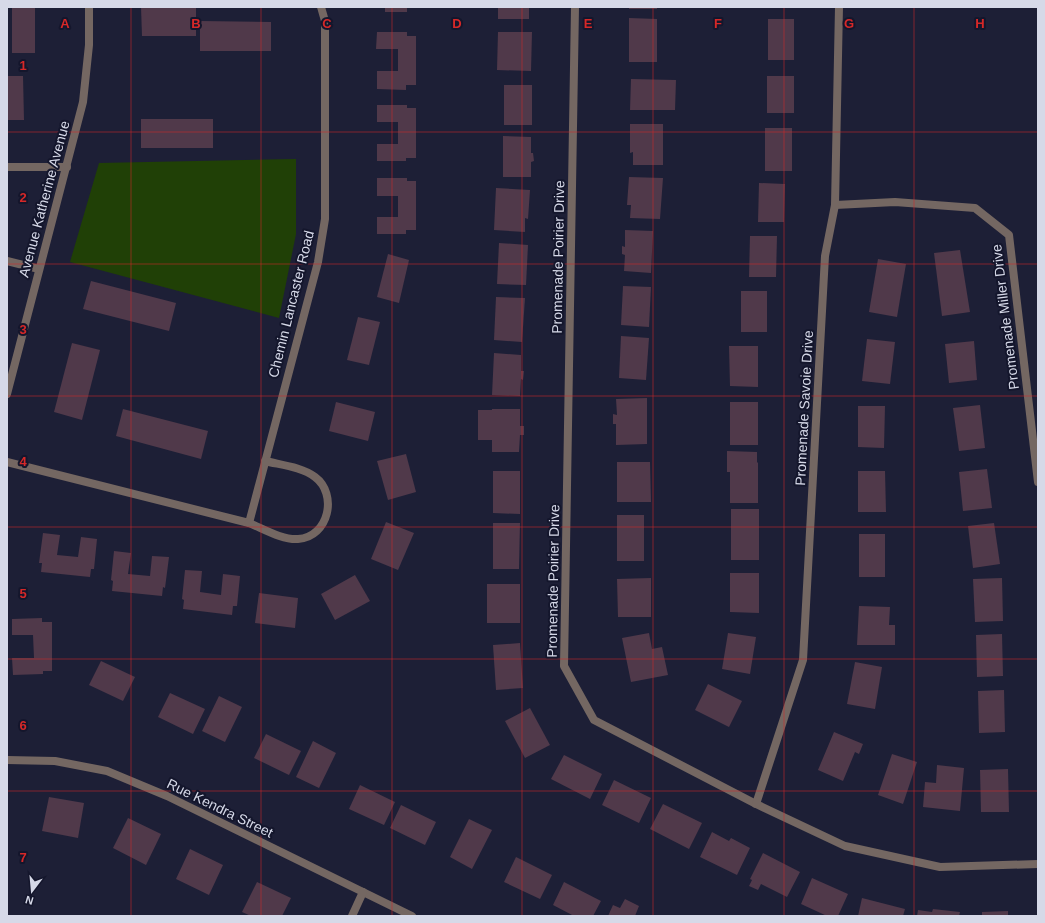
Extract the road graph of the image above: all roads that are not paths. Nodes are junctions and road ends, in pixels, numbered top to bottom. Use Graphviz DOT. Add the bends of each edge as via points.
graph roads {
  1 [pos="89,7"];
  2 [pos="321,7"];
  3 [pos="575,7"];
  4 [pos="839,7"];
  5 [pos="7,167"];
  6 [pos="67,167"];
  7 [pos="835,205"];
  8 [pos="7,261"];
  9 [pos="39,270"];
  10 [pos="7,394"];
  11 [pos="265,461"];
  12 [pos="7,462"];
  13 [pos="1038,482"];
  14 [pos="249,523"];
  15 [pos="7,760"];
  16 [pos="756,804"];
  17 [pos="1038,864"];
  18 [pos="363,892"];
  19 [pos="352,916"];
  20 [pos="412,916"];
  1 -- 6 [label="street, Avenue Katherine Avenue" via="89,45 83,102"];
  2 -- 11 [label="street, Chemin Lancaster Road" via="325,21 325,219 318,262"];
  3 -- 16 [label="street, Promenade Poirier Drive" via="564,666 594,720"];
  4 -- 7 [label="street, Promenade Savoie Drive"];
  5 -- 6 [label="street"];
  6 -- 9 [label="street, Avenue Katherine Avenue"];
  7 -- 13 [label="street, Promenade Miller Drive" via="895,202 975,208 1009,235"];
  7 -- 16 [label="street, Promenade Savoie Drive" via="825,256 803,660"];
  8 -- 9 [label="street"];
  9 -- 10 [label="street, Avenue Katherine Avenue"];
  11 -- 14 [label="street, Chemin Lancaster Road"];
  11 -- 14 [label="street" via="314,476 324,485 328,500 327,516 321,528 311,537 297,539 284,537"];
  12 -- 14 [label="street"];
  15 -- 18 [label="street, Rue Kendra Street" via="55,761 108,771 167,796"];
  16 -- 17 [label="street, Promenade Poirier Drive" via="845,846 940,867"];
  18 -- 19 [label="street"];
  18 -- 20 [label="street, Rue Kendra Street"];
}
